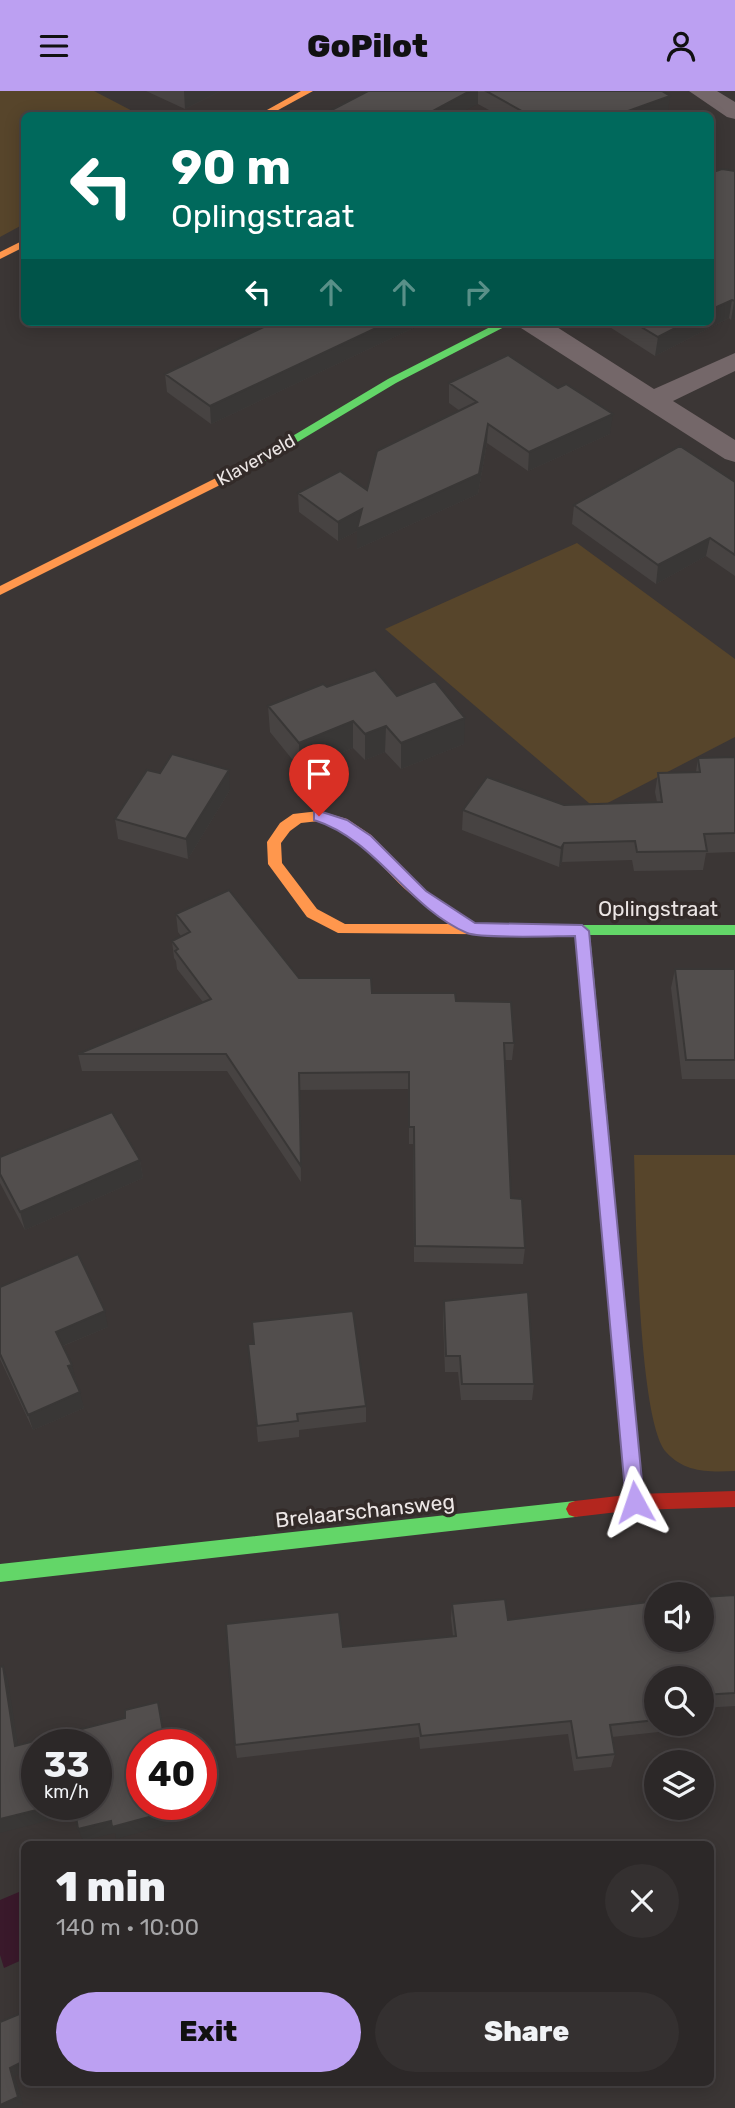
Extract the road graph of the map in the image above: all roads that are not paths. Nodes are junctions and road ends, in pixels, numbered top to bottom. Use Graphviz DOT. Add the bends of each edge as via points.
graph roads {
  1 [pos="308,91"];
  2 [pos="701,91"];
  3 [pos="268,112"];
  4 [pos="735,112"];
  5 [pos="21,245"];
  6 [pos="0,256"];
  7 [pos="500,326"];
  8 [pos="537,326"];
  9 [pos="735,361"];
  10 [pos="652,400"];
  11 [pos="735,453"];
  12 [pos="0,591"];
  13 [pos="472,929"];
  14 [pos="735,930"];
  15 [pos="582,931"];
  16 [pos="735,1499"];
  17 [pos="635,1502"];
  18 [pos="0,1573"];
  1 -- 3 [label="street"];
  2 -- 4 [label="street"];
  5 -- 6 [label="street"];
  7 -- 12 [label="street, Klaverveld" via="392,381 258,461"];
  8 -- 10 [label="street"];
  9 -- 10 [label="street"];
  10 -- 11 [label="street"];
  13 -- 13 [label="street, Oplingstraat" via="343,929 312,913 283,879 275,864 274,842 298,818 319,816 342,823 366,839 421,895"];
  13 -- 15 [label="street, Oplingstraat"];
  14 -- 15 [label="street, Oplingstraat"];
  15 -- 17 [label="street, Oplingstraat"];
  16 -- 17 [label="street, Brelaarschansweg"];
  17 -- 18 [label="street, Brelaarschansweg"];
}
